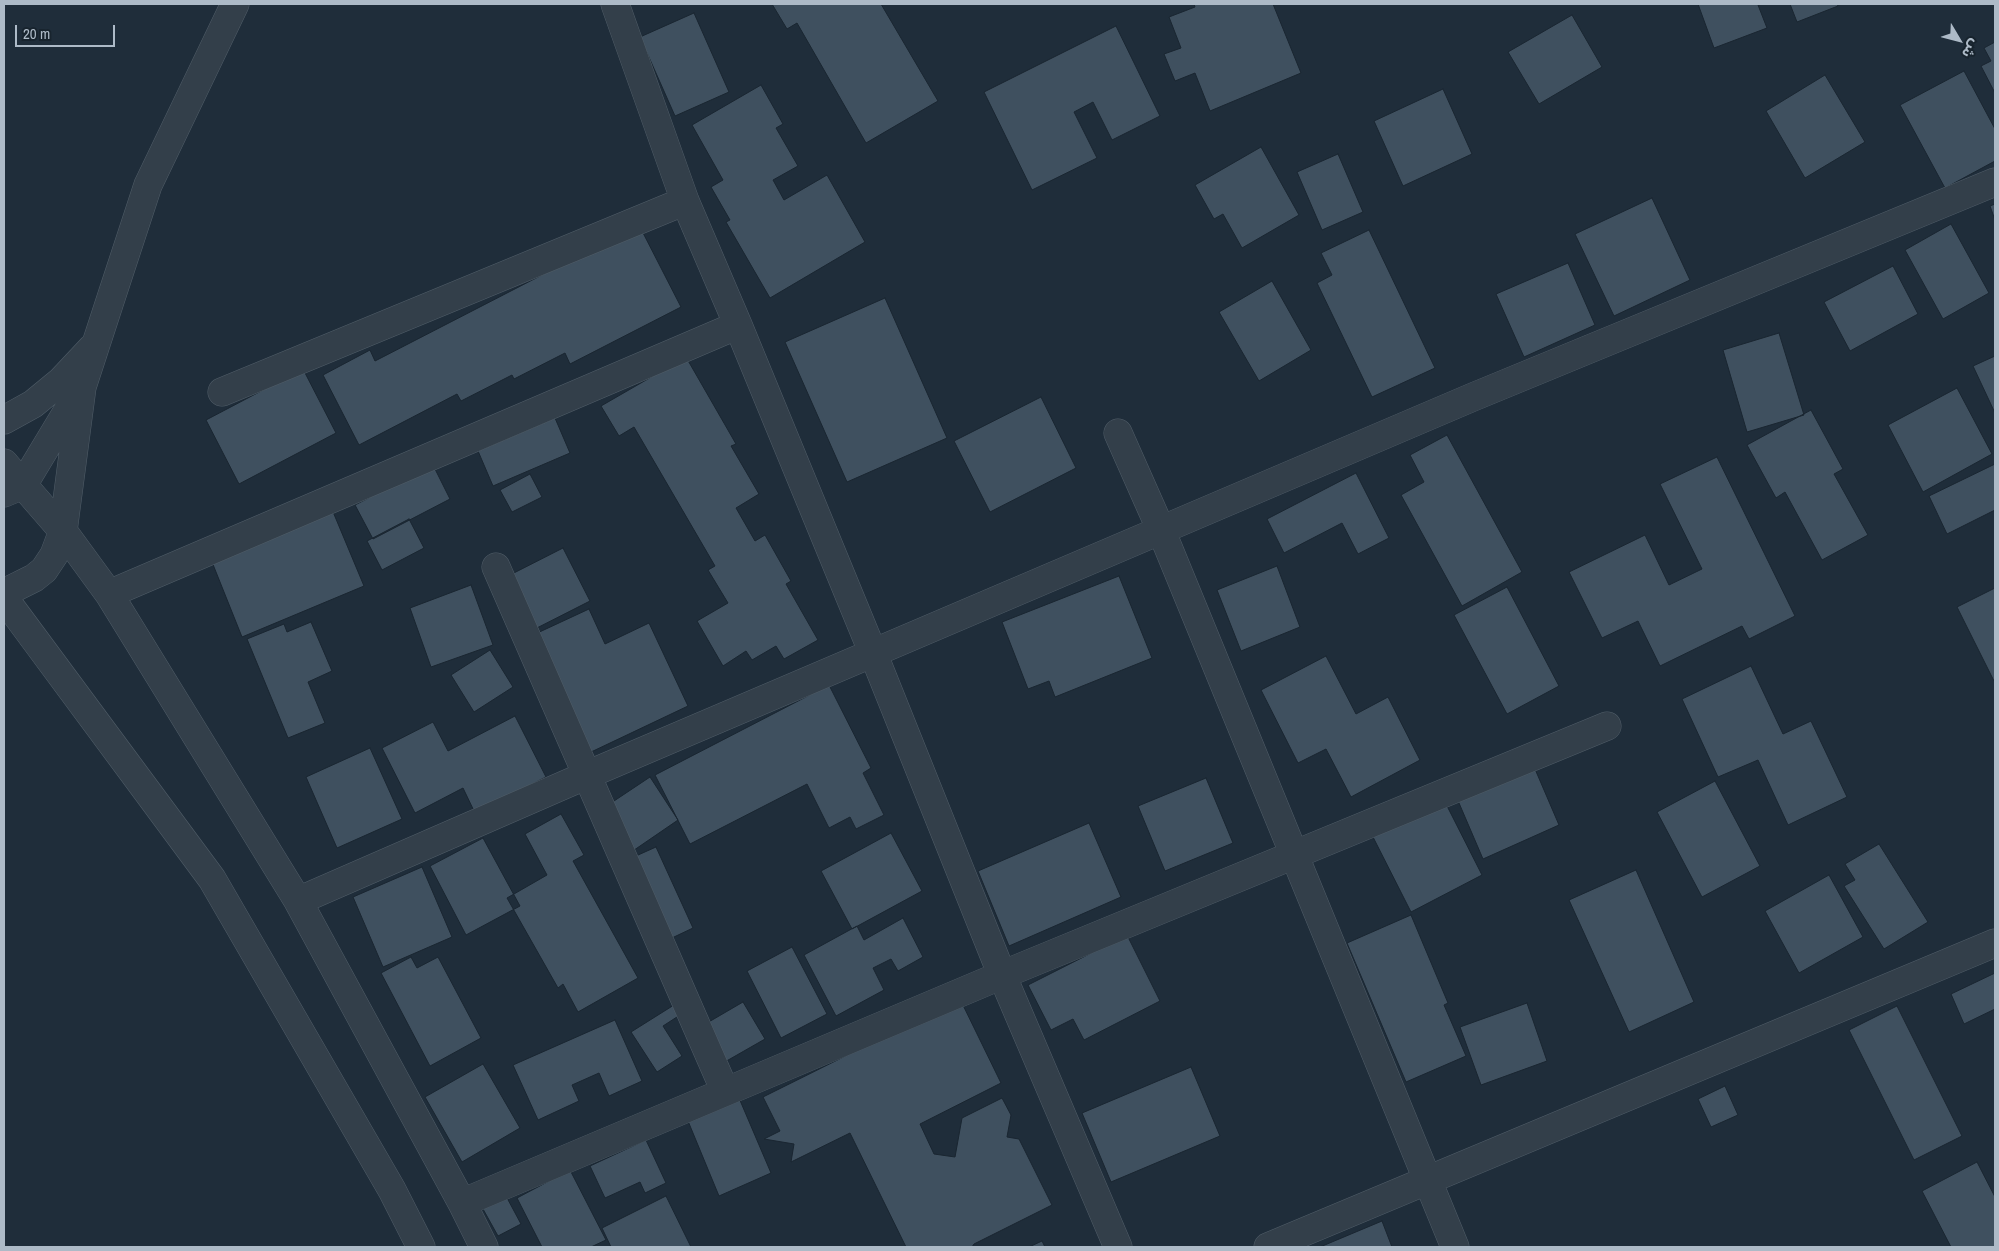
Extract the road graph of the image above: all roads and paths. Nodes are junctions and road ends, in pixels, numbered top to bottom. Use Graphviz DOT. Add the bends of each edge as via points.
graph roads {
  1 [pos="235,4"];
  2 [pos="615,4"];
  3 [pos="1995,182"];
  4 [pos="685,201"];
  5 [pos="738,325"];
  6 [pos="96,344"];
  7 [pos="82,387"];
  8 [pos="222,392"];
  9 [pos="4,420"];
  10 [pos="1118,433"];
  11 [pos="4,463"];
  12 [pos="13,489"];
  13 [pos="1161,530"];
  14 [pos="63,531"];
  15 [pos="496,567"];
  16 [pos="4,592"];
  17 [pos="109,594"];
  18 [pos="4,598"];
  19 [pos="873,653"];
  20 [pos="1607,726"];
  21 [pos="587,775"];
  22 [pos="1295,855"];
  23 [pos="298,901"];
  24 [pos="1995,942"];
  25 [pos="1002,975"];
  26 [pos="725,1091"];
  27 [pos="1428,1180"];
  28 [pos="462,1203"];
  29 [pos="421,1247"];
  30 [pos="484,1247"];
  31 [pos="1118,1247"];
  32 [pos="1268,1247"];
  33 [pos="1456,1247"];
  1 -- 6 [label="street" via="148,186"];
  2 -- 4 [label="street"];
  3 -- 13 [label="street"];
  4 -- 5 [label="street"];
  4 -- 8 [label="street"];
  5 -- 17 [label="street"];
  5 -- 19 [label="street"];
  6 -- 7 [label="street"];
  6 -- 9 [label="street" via="61,381 33,404"];
  7 -- 12 [label="street"];
  7 -- 14 [label="street"];
  10 -- 13 [label="street"];
  11 -- 12 [label="street"];
  12 -- 14 [label="street"];
  13 -- 19 [label="street"];
  13 -- 22 [label="street"];
  14 -- 16 [label="street" via="44,570"];
  14 -- 17 [label="street"];
  15 -- 21 [label="street"];
  17 -- 23 [label="street"];
  18 -- 29 [label="street" via="212,879 392,1190"];
  19 -- 21 [label="street"];
  19 -- 25 [label="street"];
  20 -- 22 [label="street"];
  21 -- 23 [label="street"];
  21 -- 26 [label="street"];
  22 -- 25 [label="street"];
  22 -- 27 [label="street"];
  23 -- 28 [label="street"];
  24 -- 27 [label="street"];
  25 -- 26 [label="street"];
  25 -- 31 [label="street"];
  26 -- 28 [label="street"];
  27 -- 32 [label="street"];
  27 -- 33 [label="street"];
  28 -- 30 [label="street"];
}
